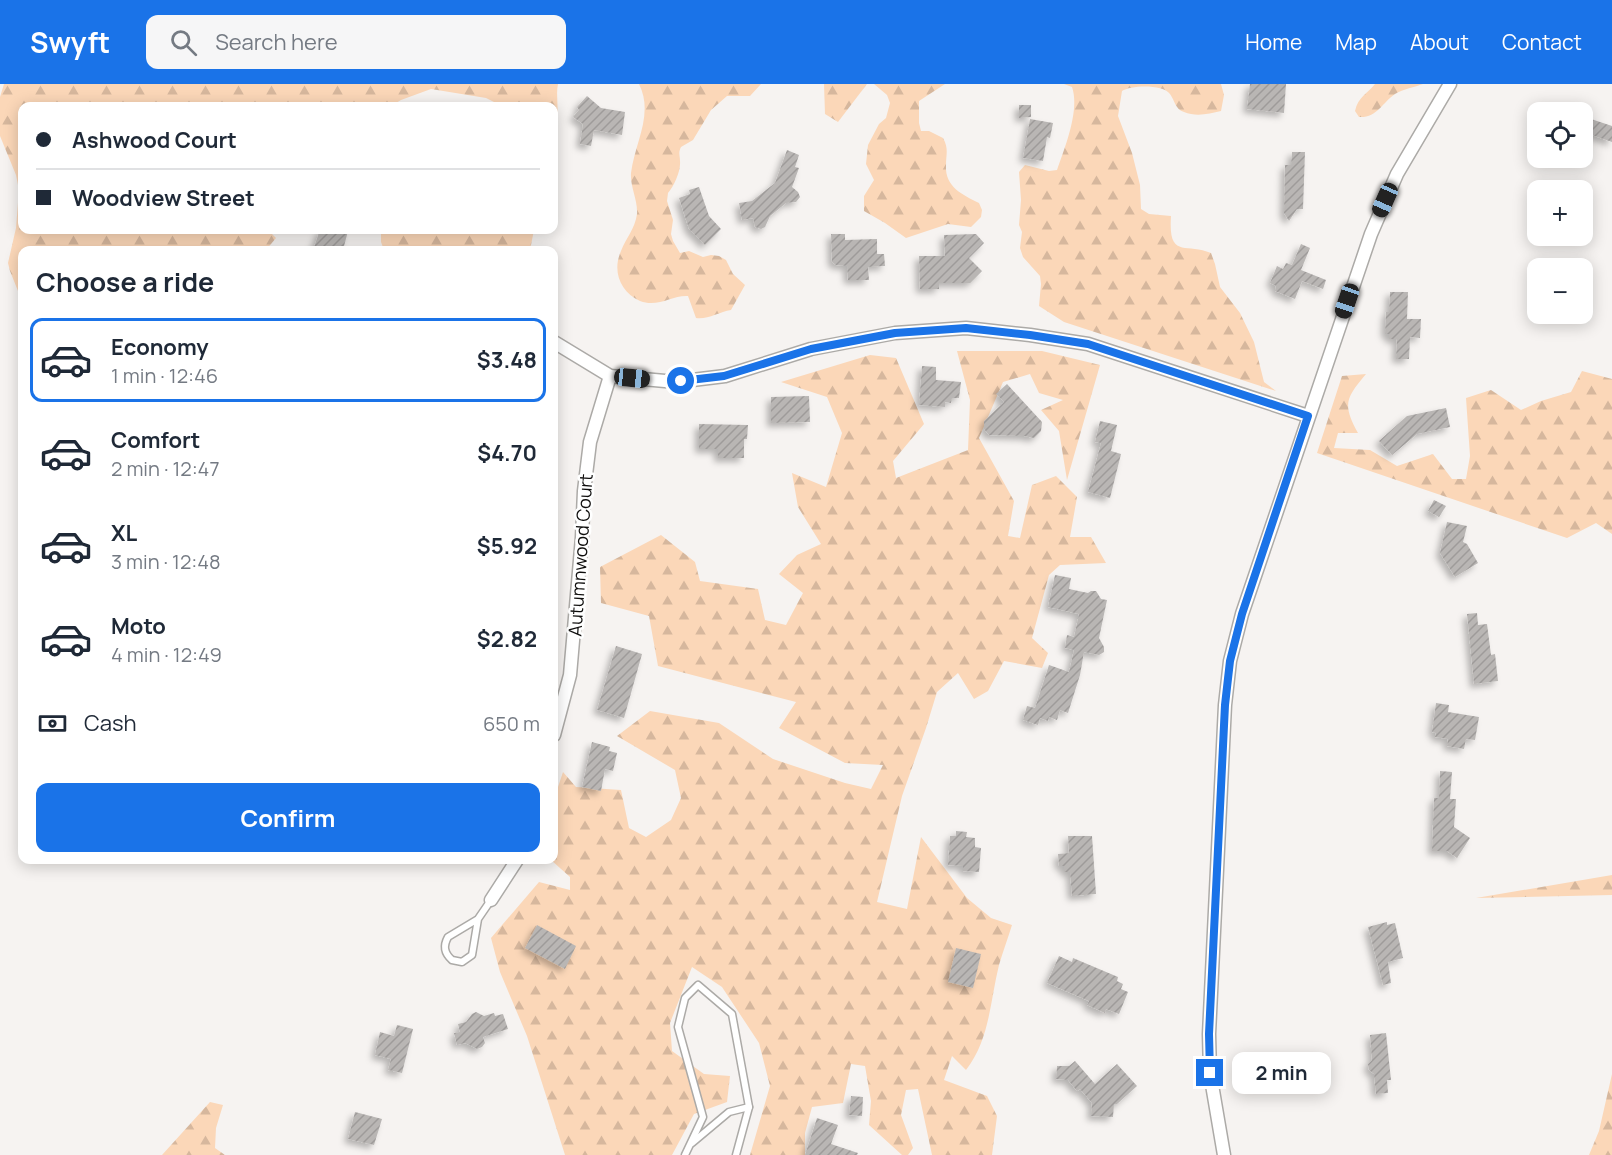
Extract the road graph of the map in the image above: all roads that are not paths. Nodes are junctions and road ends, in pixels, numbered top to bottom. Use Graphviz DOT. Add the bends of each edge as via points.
graph roads {
  1 [pos="1450,84"];
  2 [pos="558,344"];
  3 [pos="610,375"];
  4 [pos="1308,416"];
  5 [pos="558,720"];
  6 [pos="514,864"];
  7 [pos="491,900"];
  8 [pos="478,919"];
  9 [pos="749,1107"];
  10 [pos="691,1144"];
  11 [pos="685,1155"];
  12 [pos="736,1155"];
  13 [pos="1224,1155"];
  1 -- 4 [label="street" via="1397,174 1371,234"];
  2 -- 3 [label="street"];
  3 -- 4 [label="street" via="676,382 724,376 811,349 895,333 966,328 1088,344"];
  3 -- 5 [label="street, Autumnwood Court" via="590,442 570,675"];
  4 -- 13 [label="street" via="1230,661 1209,1034 1210,1073"];
  6 -- 7 [label="street"];
  7 -- 8 [label="lane"];
  8 -- 8 [label="lane" via="472,956 462,962 452,960 446,952 448,937"];
  9 -- 10 [label="lane" via="729,1112"];
  9 -- 10 [label="lane" via="732,1014 698,985 685,998 678,1027 703,1117"];
  9 -- 12 [label="lane"];
  10 -- 11 [label="lane"];
}
